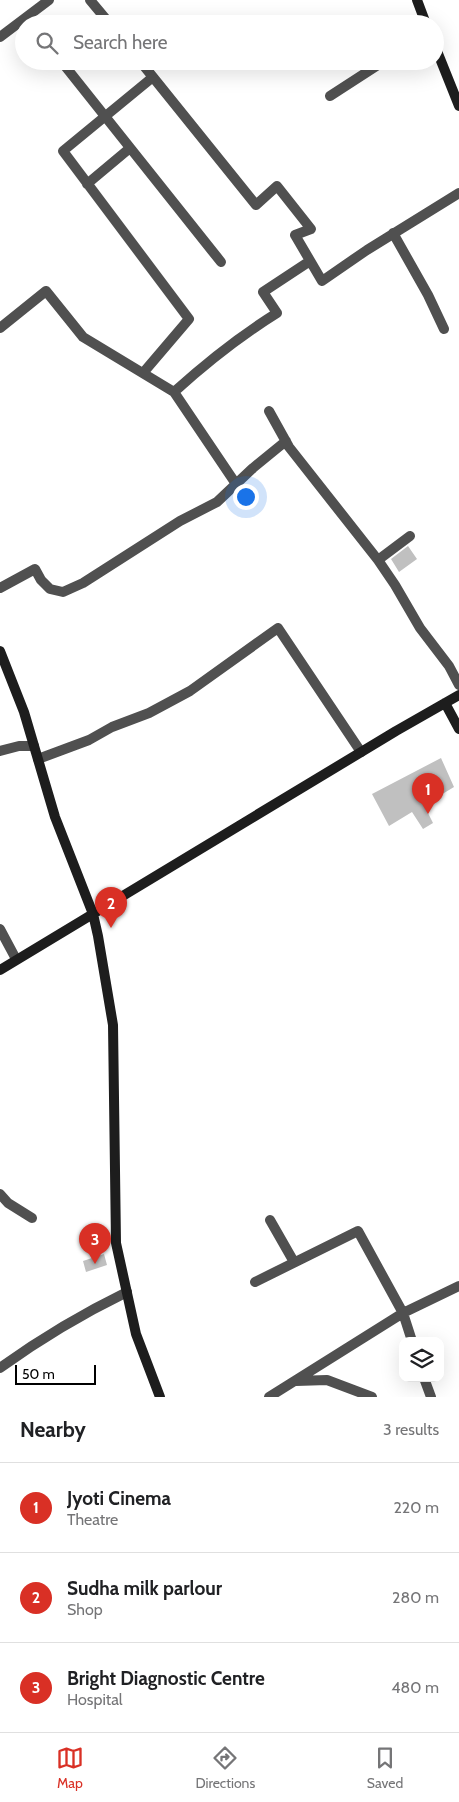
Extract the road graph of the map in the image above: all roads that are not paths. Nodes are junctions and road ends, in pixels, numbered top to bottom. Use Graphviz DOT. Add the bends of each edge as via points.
graph roads {
  1 [pos="49,0"];
  2 [pos="90,0"];
  3 [pos="417,0"];
  4 [pos="36,15"];
  5 [pos="102,15"];
  6 [pos="423,15"];
  7 [pos="15,29"];
  8 [pos="0,37"];
  9 [pos="444,68"];
  10 [pos="69,70"];
  11 [pos="147,70"];
  12 [pos="370,70"];
  13 [pos="153,77"];
  14 [pos="330,96"];
  15 [pos="459,106"];
  16 [pos="104,116"];
  17 [pos="130,148"];
  18 [pos="87,184"];
  19 [pos="459,193"];
  20 [pos="393,233"];
  21 [pos="310,261"];
  22 [pos="221,262"];
  23 [pos="0,328"];
  24 [pos="444,329"];
  25 [pos="143,373"];
  26 [pos="174,392"];
  27 [pos="268,412"];
  28 [pos="286,441"];
  29 [pos="236,484"];
  30 [pos="410,536"];
  31 [pos="378,560"];
  32 [pos="0,588"];
  33 [pos="0,651"];
  34 [pos="459,685"];
  35 [pos="459,695"];
  36 [pos="445,703"];
  37 [pos="459,729"];
  38 [pos="34,746"];
  39 [pos="0,751"];
  40 [pos="360,752"];
  41 [pos="38,759"];
  42 [pos="93,914"];
  43 [pos="0,929"];
  44 [pos="16,959"];
  45 [pos="0,970"];
  46 [pos="0,1194"];
  47 [pos="32,1218"];
  48 [pos="270,1220"];
  49 [pos="294,1262"];
  50 [pos="255,1282"];
  51 [pos="459,1286"];
  52 [pos="127,1292"];
  53 [pos="403,1313"];
  54 [pos="411,1337"];
  55 [pos="0,1368"];
  56 [pos="294,1381"];
  57 [pos="425,1382"];
  58 [pos="160,1397"];
  59 [pos="269,1397"];
  60 [pos="372,1397"];
  61 [pos="431,1397"];
  1 -- 4 [label="street"];
  2 -- 5 [label="street"];
  3 -- 6 [label="main road"];
  7 -- 8 [label="street"];
  9 -- 15 [label="main road"];
  10 -- 16 [label="street"];
  11 -- 13 [label="street"];
  12 -- 14 [label="street"];
  13 -- 16 [label="street"];
  13 -- 21 [label="street" via="256,205 277,186 311,228 295,235"];
  16 -- 17 [label="street"];
  16 -- 18 [label="street" via="62,151"];
  17 -- 18 [label="street"];
  17 -- 22 [label="street"];
  18 -- 25 [label="street" via="189,319"];
  19 -- 20 [label="street"];
  20 -- 21 [label="street" via="322,281"];
  20 -- 24 [label="street"];
  21 -- 26 [label="street" via="264,292 277,313 250,329"];
  23 -- 25 [label="street" via="46,291 83,337"];
  25 -- 26 [label="street"];
  26 -- 29 [label="street"];
  27 -- 28 [label="street"];
  28 -- 29 [label="street"];
  28 -- 31 [label="street"];
  29 -- 32 [label="street" via="217,502 63,592 50,589 35,569"];
  30 -- 31 [label="street"];
  31 -- 34 [label="street"];
  33 -- 38 [label="main road"];
  35 -- 36 [label="main road"];
  36 -- 37 [label="main road"];
  36 -- 40 [label="main road"];
  38 -- 39 [label="street"];
  38 -- 41 [label="main road"];
  40 -- 41 [label="street" via="278,628 190,691 89,740"];
  40 -- 42 [label="main road"];
  41 -- 42 [label="main road" via="55,817"];
  42 -- 44 [label="main road"];
  42 -- 52 [label="main road" via="113,1025 116,1243"];
  43 -- 44 [label="street"];
  44 -- 45 [label="main road"];
  46 -- 47 [label="street"];
  48 -- 49 [label="street"];
  49 -- 50 [label="street"];
  49 -- 53 [label="street" via="358,1231"];
  51 -- 53 [label="street"];
  52 -- 55 [label="street" via="68,1322"];
  52 -- 58 [label="main road" via="136,1334"];
  53 -- 54 [label="street"];
  53 -- 56 [label="street"];
  56 -- 59 [label="street"];
  56 -- 60 [label="street" via="327,1380"];
  57 -- 61 [label="street"];
}
